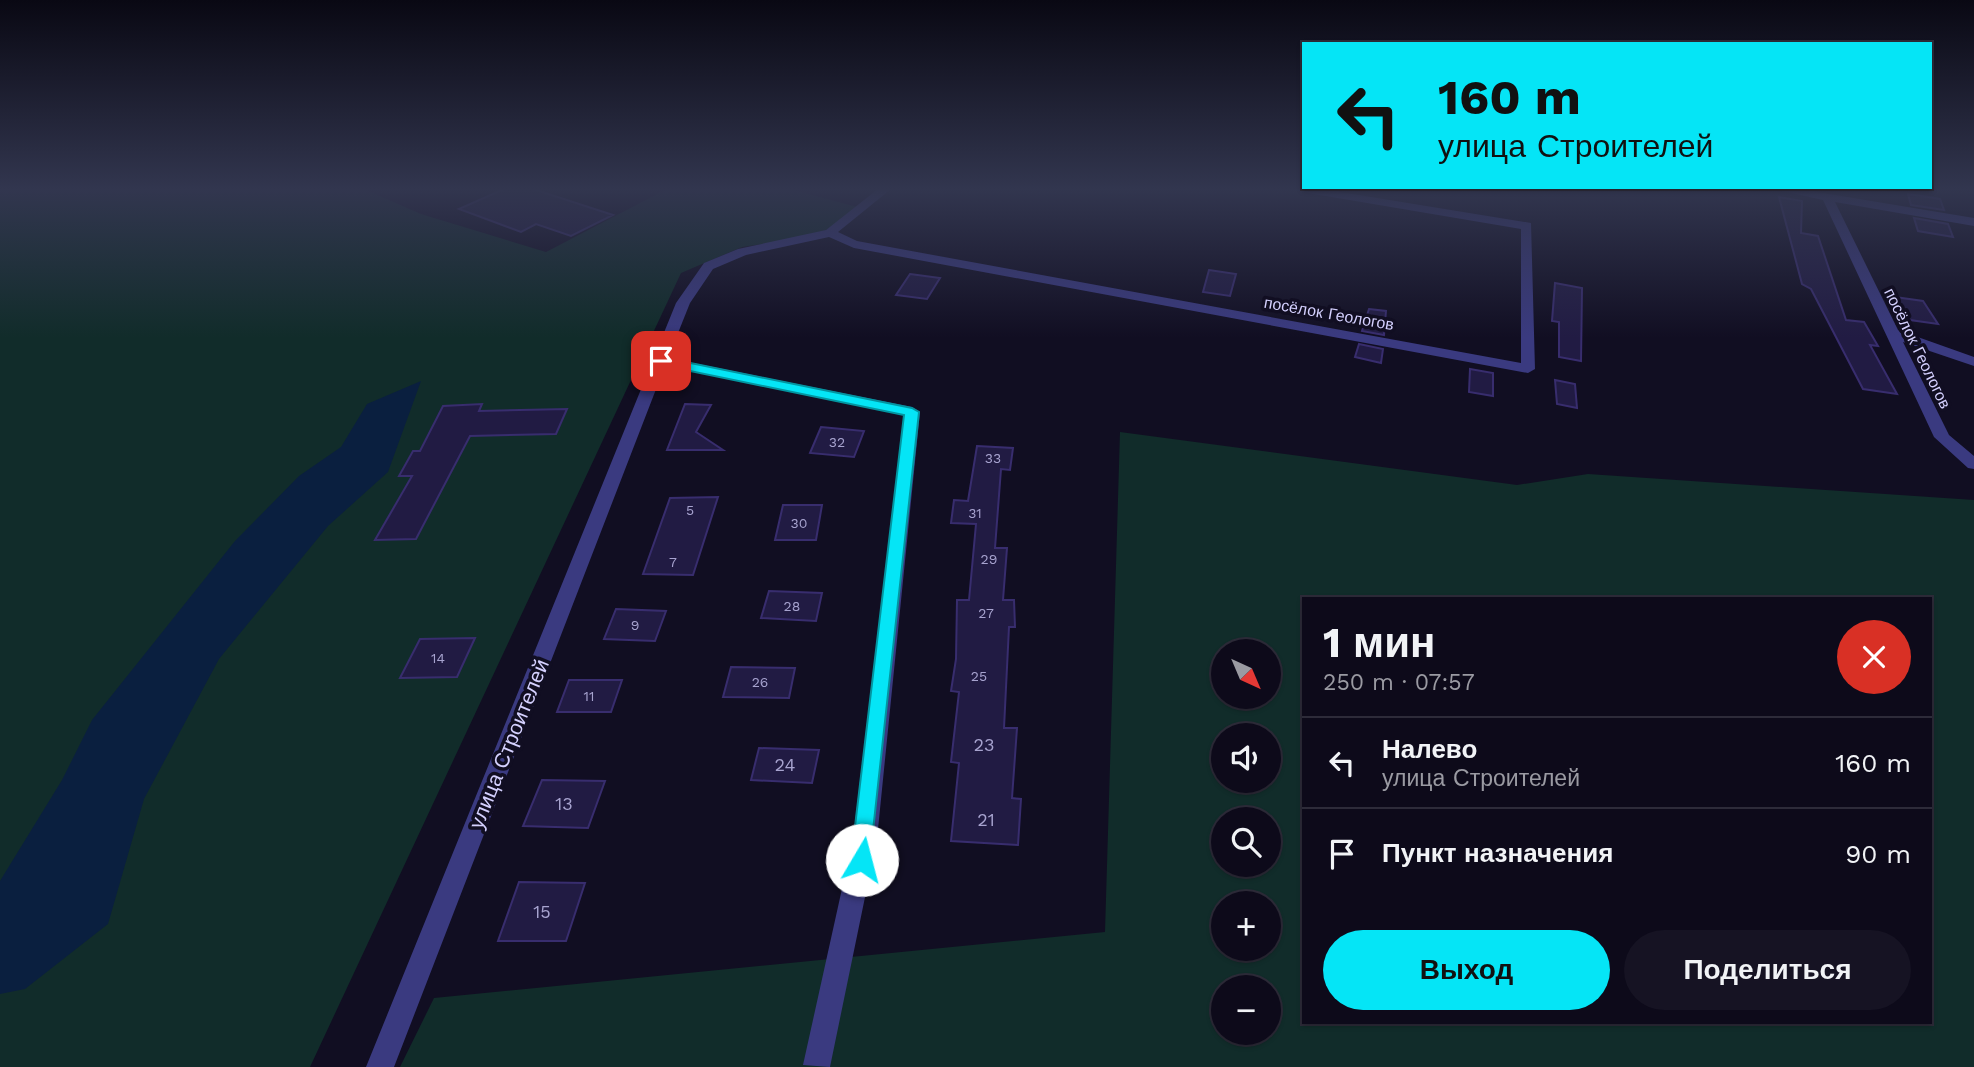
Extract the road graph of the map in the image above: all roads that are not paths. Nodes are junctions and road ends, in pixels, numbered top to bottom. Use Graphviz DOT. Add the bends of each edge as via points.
graph roads {
  1 [pos="803,239"];
  2 [pos="843,239"];
  3 [pos="1527,239"];
  4 [pos="1847,239"];
  5 [pos="1892,333"];
  6 [pos="661,361"];
  7 [pos="1974,362"];
  8 [pos="1974,464"];
  9 [pos="817,1065"];
  10 [pos="380,1067"];
  1 -- 6 [label="street, улица Строителей" via="743,252 708,266 683,303"];
  2 -- 3 [label="street, посёлок Геологов" via="1528,369"];
  4 -- 5 [label="street, посёлок Геологов"];
  5 -- 7 [label="street"];
  5 -- 8 [label="street, посёлок Геологов" via="1942,437"];
  6 -- 9 [label="street" via="912,412 865,839"];
  6 -- 10 [label="street, улица Строителей"];
}
